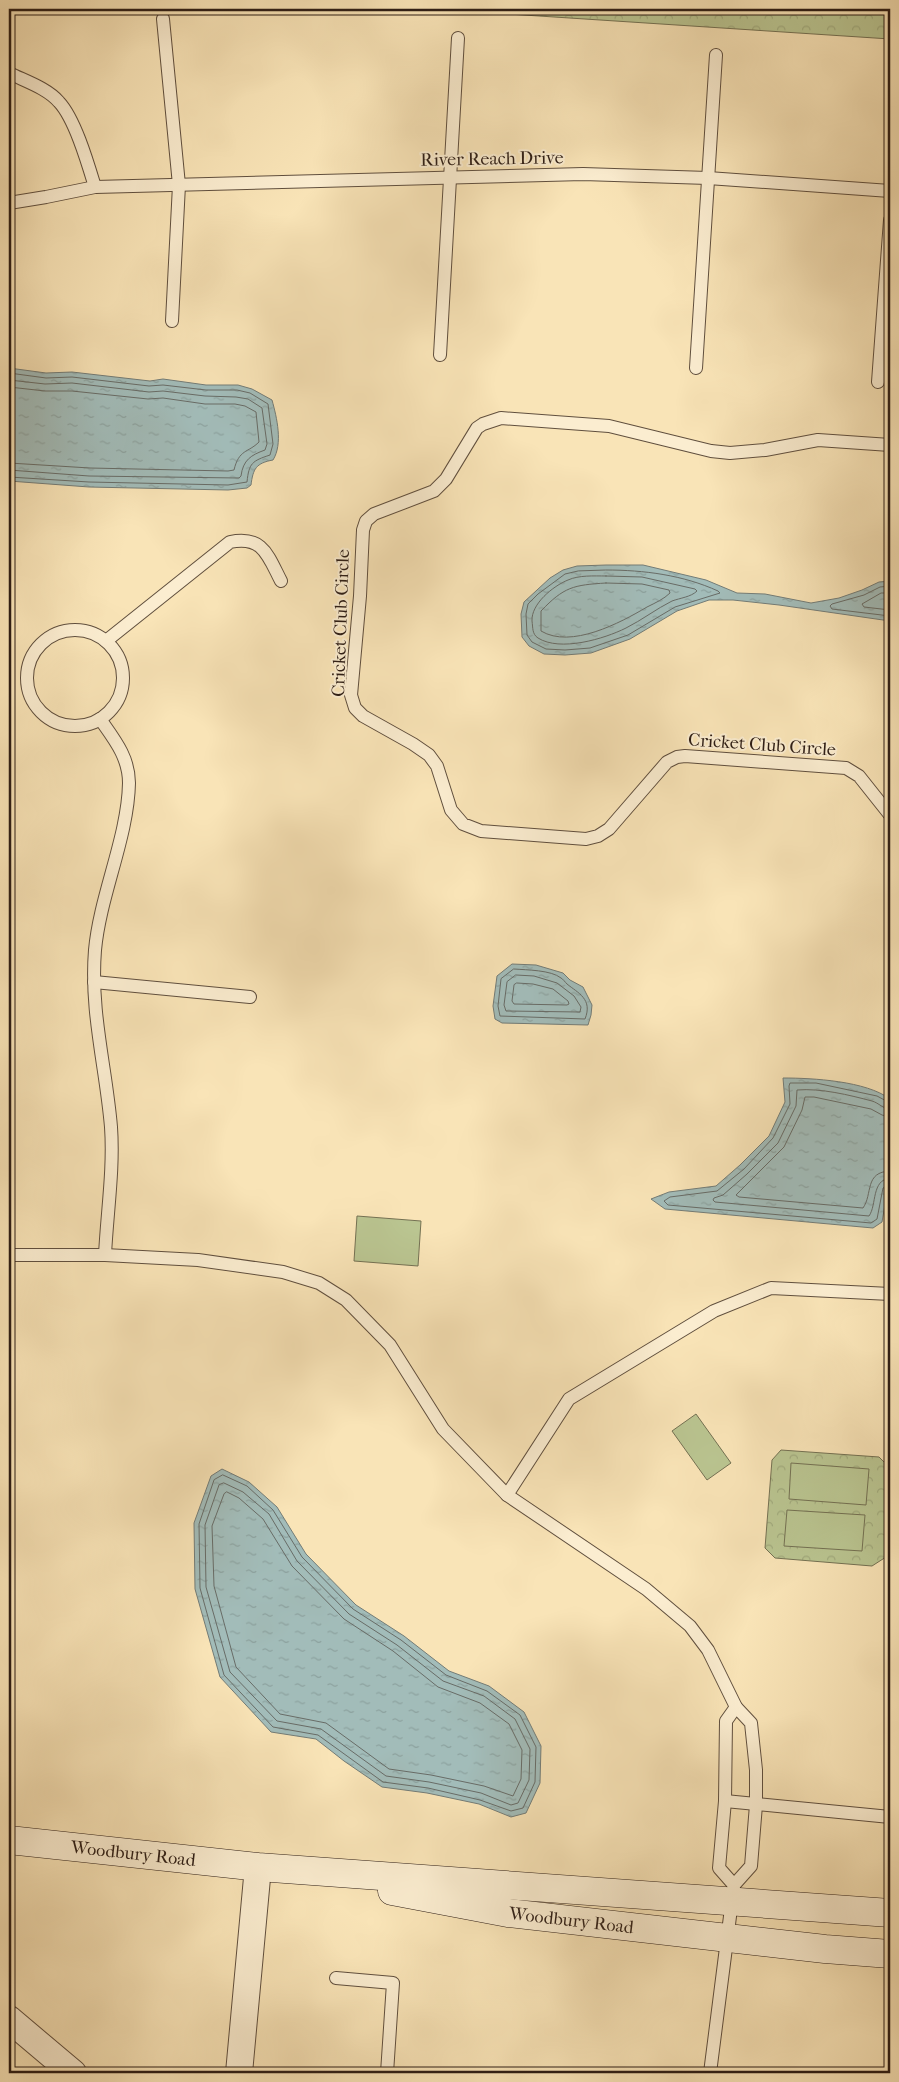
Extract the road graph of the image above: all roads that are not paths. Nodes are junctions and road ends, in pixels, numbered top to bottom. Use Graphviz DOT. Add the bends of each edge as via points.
graph roads {
  1 [pos="163,19"];
  2 [pos="458,38"];
  3 [pos="716,55"];
  4 [pos="9,73"];
  5 [pos="450,178"];
  6 [pos="708,178"];
  7 [pos="179,185"];
  8 [pos="95,187"];
  9 [pos="890,191"];
  10 [pos="9,202"];
  11 [pos="890,220"];
  12 [pos="172,321"];
  13 [pos="440,355"];
  14 [pos="696,368"];
  15 [pos="878,382"];
  16 [pos="890,445"];
  17 [pos="281,581"];
  18 [pos="106,641"];
  19 [pos="100,719"];
  20 [pos="890,815"];
  21 [pos="94,982"];
  22 [pos="250,997"];
  23 [pos="9,1255"];
  24 [pos="105,1255"];
  25 [pos="890,1294"];
  26 [pos="508,1495"];
  27 [pos="736,1708"];
  28 [pos="725,1802"];
  29 [pos="756,1804"];
  30 [pos="890,1817"];
  31 [pos="9,1840"];
  32 [pos="258,1867"];
  33 [pos="733,1892"];
  34 [pos="890,1912"];
  35 [pos="728,1938"];
  36 [pos="890,1954"];
  37 [pos="336,1978"];
  38 [pos="9,2020"];
  39 [pos="73,2073"];
  40 [pos="239,2073"];
  41 [pos="386,2073"];
  42 [pos="710,2073"];
  1 -- 7 [label="lane"];
  2 -- 5 [label="lane"];
  3 -- 6 [label="lane"];
  4 -- 8 [label="lane" via="60,102 87,160"];
  5 -- 6 [label="lane, River Reach Drive" via="582,174"];
  5 -- 7 [label="lane, River Reach Drive"];
  5 -- 13 [label="lane"];
  6 -- 9 [label="lane, River Reach Drive"];
  6 -- 14 [label="lane"];
  7 -- 8 [label="lane, River Reach Drive"];
  7 -- 12 [label="lane"];
  8 -- 10 [label="lane, River Reach Drive"];
  11 -- 15 [label="lane"];
  16 -- 20 [label="lane, Cricket Club Circle" via="818,440 730,453 609,426 501,418 483,424 468,439 446,479 434,491 374,514 366,522 351,695 355,708 364,716 428,755 437,766 451,810 463,824 481,831 586,838 598,836 609,829 667,762 686,756 846,768 859,776"];
  17 -- 18 [label="lane" via="256,542 243,539 230,542"];
  18 -- 19 [label="lane" via="119,658 123,678 118,699"];
  18 -- 19 [label="lane" via="82,630 55,634 34,652 27,673 33,701 52,721 80,726"];
  19 -- 21 [label="lane" via="124,755 129,783 122,829 100,918"];
  21 -- 22 [label="lane"];
  21 -- 24 [label="lane" via="96,1022 111,1126"];
  23 -- 24 [label="lane"];
  24 -- 26 [label="lane" via="198,1260 283,1272 333,1290 390,1345 443,1429"];
  25 -- 26 [label="lane" via="771,1288 714,1311 569,1399"];
  26 -- 27 [label="lane" via="646,1588 690,1626 708,1650"];
  27 -- 28 [label="lane" via="726,1721"];
  27 -- 29 [label="lane" via="751,1723"];
  28 -- 29 [label="lane"];
  28 -- 33 [label="lane" via="720,1868"];
  29 -- 30 [label="lane"];
  29 -- 33 [label="lane" via="751,1866"];
  31 -- 32 [label="street, Woodbury Road"];
  32 -- 33 [label="street, Woodbury Road"];
  32 -- 35 [label="street, Woodbury Road" via="508,1913"];
  32 -- 40 [label="street"];
  33 -- 34 [label="street, Woodbury Road"];
  33 -- 35 [label="lane"];
  35 -- 36 [label="street, Woodbury Road"];
  35 -- 42 [label="lane"];
  37 -- 41 [label="lane" via="393,1983"];
  38 -- 39 [label="street"];
}
